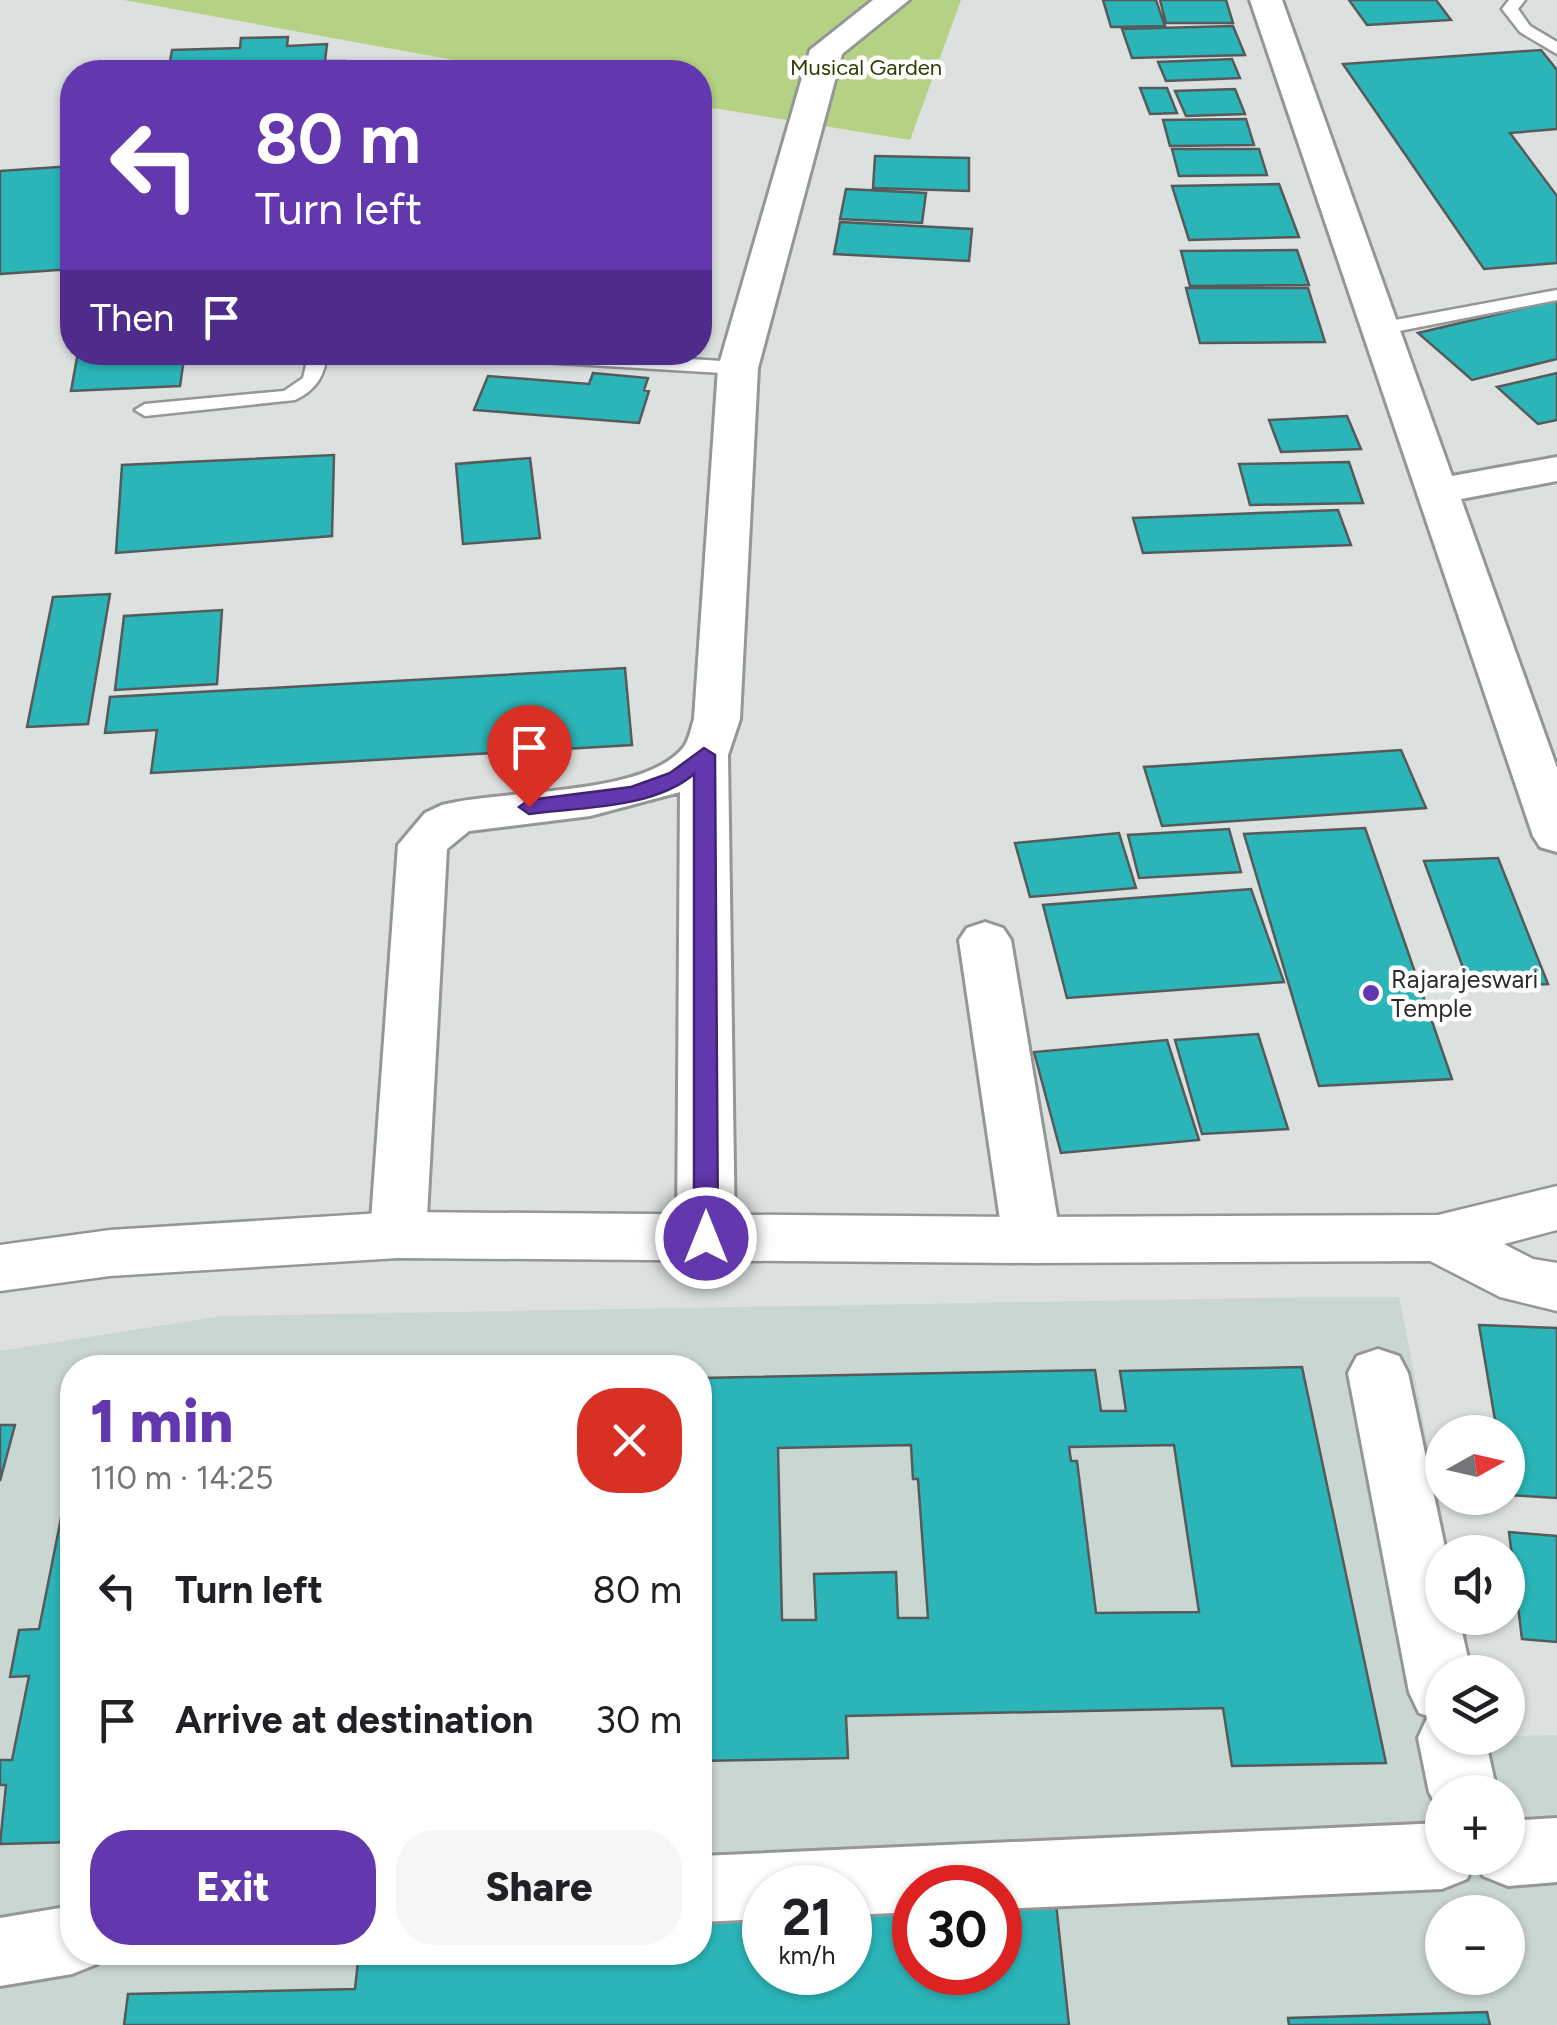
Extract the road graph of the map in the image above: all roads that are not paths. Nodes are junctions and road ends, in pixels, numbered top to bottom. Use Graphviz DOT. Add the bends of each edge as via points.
graph roads {
  1 [pos="893,0"];
  2 [pos="1266,0"];
  3 [pos="1517,0"];
  4 [pos="1557,48"];
  5 [pos="1557,295"];
  6 [pos="1379,329"];
  7 [pos="317,365"];
  8 [pos="689,365"];
  9 [pos="738,368"];
  10 [pos="146,410"];
  11 [pos="1557,469"];
  12 [pos="1440,492"];
  13 [pos="704,755"];
  14 [pos="1557,836"];
  15 [pos="985,940"];
  16 [pos="1557,1208"];
  17 [pos="398,1235"];
  18 [pos="706,1238"];
  19 [pos="1438,1238"];
  20 [pos="1032,1240"];
  21 [pos="0,1268"];
  22 [pos="1557,1288"];
  23 [pos="1378,1373"];
  24 [pos="1435,1655"];
  25 [pos="1557,1850"];
  26 [pos="1525,1852"];
  27 [pos="1425,1857"];
  28 [pos="712,1888"];
  29 [pos="60,1942"];
  30 [pos="0,1952"];
  1 -- 9 [label="street" via="827,50"];
  2 -- 6 [label="street"];
  3 -- 4 [label="lane" via="1510,9 1525,29"];
  5 -- 6 [label="lane"];
  6 -- 12 [label="street"];
  7 -- 10 [label="lane" via="304,389 288,396"];
  8 -- 9 [label="lane"];
  9 -- 13 [label="street" via="717,719"];
  11 -- 12 [label="street"];
  12 -- 14 [label="street"];
  13 -- 17 [label="street" via="677,778 634,793 459,816 423,845"];
  13 -- 18 [label="street"];
  15 -- 20 [label="street"];
  16 -- 19 [label="highway"];
  17 -- 18 [label="highway"];
  17 -- 21 [label="highway" via="110,1253"];
  18 -- 20 [label="highway"];
  19 -- 20 [label="highway"];
  19 -- 22 [label="highway" via="1520,1280"];
  23 -- 24 [label="street"];
  25 -- 26 [label="street"];
  27 -- 28 [label="street"];
  29 -- 30 [label="street"];
}
